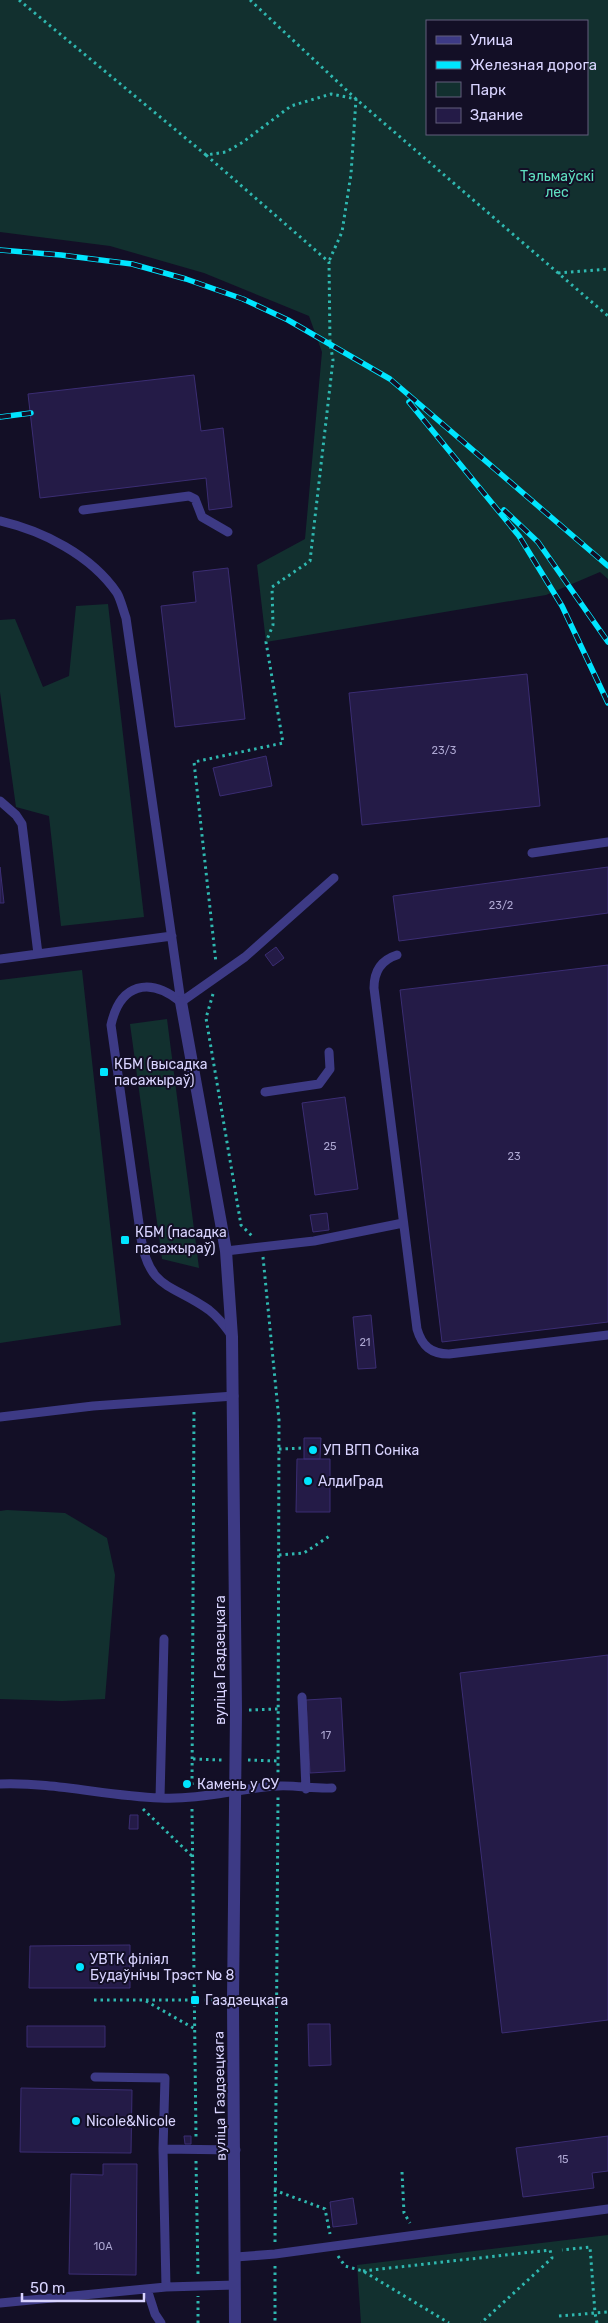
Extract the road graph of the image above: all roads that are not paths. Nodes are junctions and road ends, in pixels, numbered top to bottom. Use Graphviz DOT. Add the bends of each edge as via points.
graph roads {
  1 [pos="83,510"];
  2 [pos="0,522"];
  3 [pos="228,532"];
  4 [pos="0,802"];
  5 [pos="608,842"];
  6 [pos="532,853"];
  7 [pos="334,878"];
  8 [pos="172,936"];
  9 [pos="38,954"];
  10 [pos="397,955"];
  11 [pos="0,959"];
  12 [pos="181,1002"];
  13 [pos="329,1052"];
  14 [pos="265,1092"];
  15 [pos="403,1223"];
  16 [pos="226,1251"];
  17 [pos="608,1334"];
  18 [pos="232,1337"];
  19 [pos="234,1396"];
  20 [pos="0,1417"];
  21 [pos="164,1639"];
  22 [pos="302,1697"];
  23 [pos="0,1784"];
  24 [pos="332,1788"];
  25 [pos="306,1789"];
  26 [pos="235,1792"];
  27 [pos="160,1798"];
  28 [pos="95,2077"];
  29 [pos="163,2149"];
  30 [pos="236,2150"];
  31 [pos="608,2209"];
  32 [pos="236,2257"];
  33 [pos="235,2285"];
  34 [pos="166,2287"];
  35 [pos="147,2289"];
  36 [pos="0,2304"];
  37 [pos="161,2323"];
  38 [pos="235,2323"];
  1 -- 3 [label="lane" via="189,496 195,499 202,516"];
  2 -- 8 [label="lane" via="43,536 79,556 105,577 118,595 126,618"];
  4 -- 9 [label="lane" via="22,824"];
  5 -- 6 [label="lane"];
  7 -- 12 [label="lane" via="245,957"];
  8 -- 9 [label="lane"];
  8 -- 12 [label="lane"];
  9 -- 11 [label="lane"];
  10 -- 15 [label="lane" via="379,966 374,988"];
  12 -- 16 [label="street, вуліца Газдзецкага"];
  12 -- 18 [label="lane" via="158,988 133,989 122,998 111,1025 143,1256 162,1283 209,1310"];
  13 -- 14 [label="lane" via="330,1069 319,1084"];
  15 -- 16 [label="lane" via="314,1241"];
  15 -- 17 [label="lane" via="417,1330 426,1347 433,1352 449,1354"];
  16 -- 18 [label="street, вуліца Газдзецкага"];
  18 -- 19 [label="street, вуліца Газдзецкага"];
  19 -- 20 [label="lane" via="93,1406"];
  19 -- 26 [label="street, вуліца Газдзецкага"];
  21 -- 27 [label="lane"];
  22 -- 25 [label="lane"];
  23 -- 27 [label="lane" via="60,1786"];
  24 -- 25 [label="lane"];
  25 -- 26 [label="lane" via="278,1786"];
  26 -- 27 [label="lane" via="192,1798"];
  26 -- 30 [label="street, вуліца Газдзецкага"];
  28 -- 29 [label="lane" via="165,2078"];
  29 -- 30 [label="lane"];
  29 -- 34 [label="lane"];
  30 -- 32 [label="street, вуліца Газдзецкага"];
  31 -- 32 [label="lane"];
  32 -- 33 [label="street, вуліца Газдзецкага"];
  33 -- 34 [label="lane"];
  33 -- 38 [label="street, вуліца Газдзецкага"];
  34 -- 35 [label="lane"];
  35 -- 36 [label="lane"];
  35 -- 37 [label="lane"];
}
